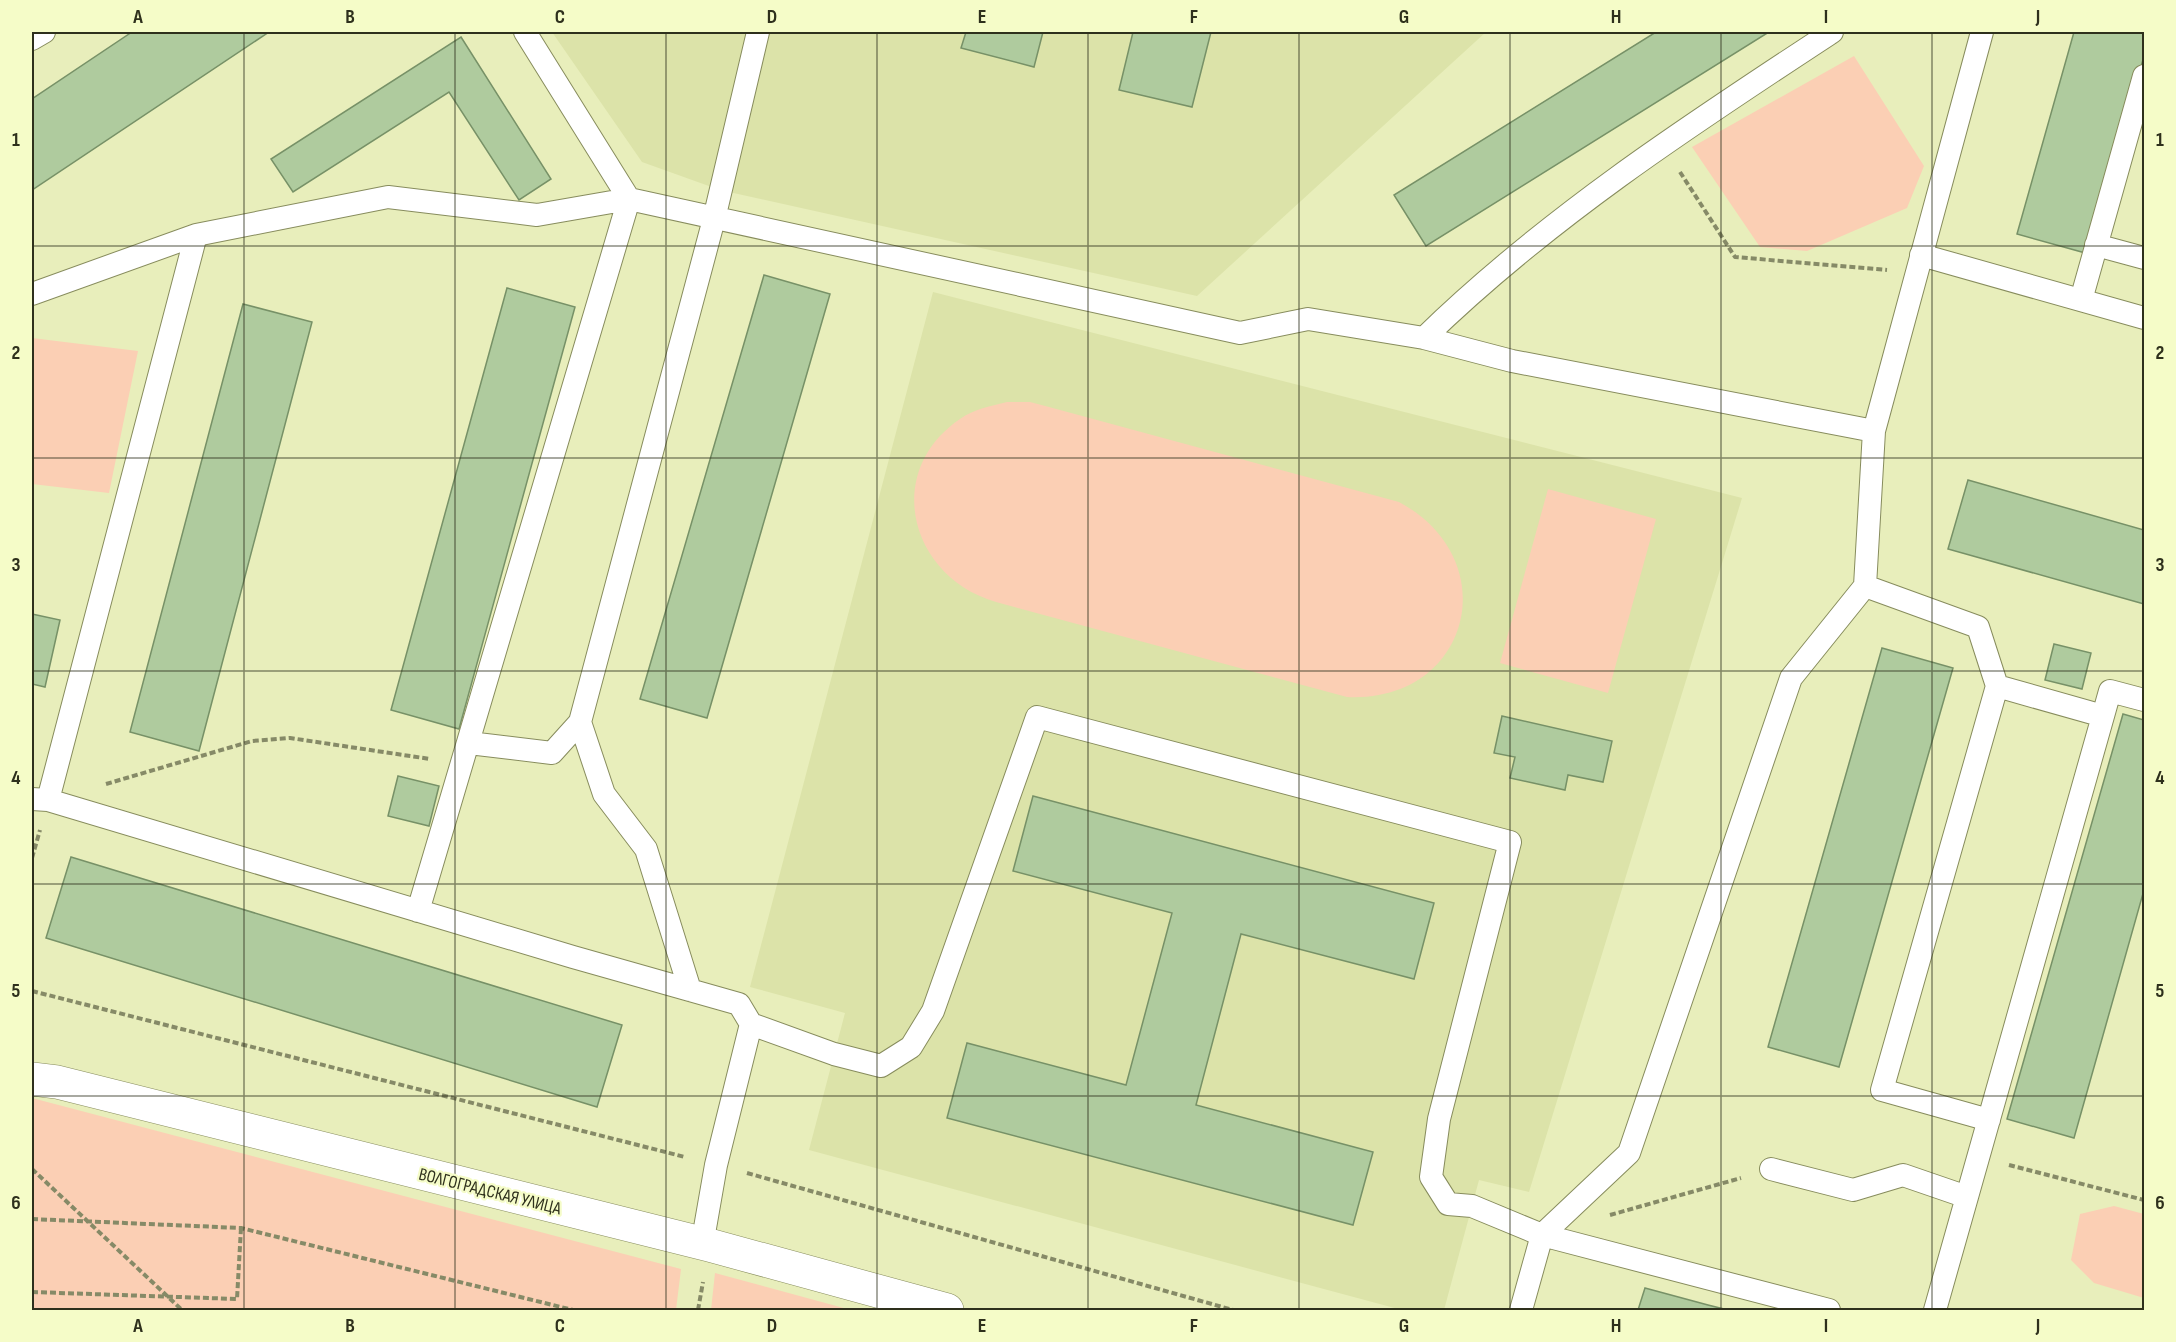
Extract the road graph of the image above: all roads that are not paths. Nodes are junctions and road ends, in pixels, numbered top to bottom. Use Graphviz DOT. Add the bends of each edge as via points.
graph roads {
  1 [pos="44,32"];
  2 [pos="525,32"];
  3 [pos="758,32"];
  4 [pos="1832,32"];
  5 [pos="1982,32"];
  6 [pos="32,39"];
  7 [pos="2145,76"];
  8 [pos="629,200"];
  9 [pos="714,219"];
  10 [pos="196,235"];
  11 [pos="2096,244"];
  12 [pos="1921,255"];
  13 [pos="2145,258"];
  14 [pos="32,294"];
  15 [pos="2081,300"];
  16 [pos="2145,318"];
  17 [pos="1424,338"];
  18 [pos="1874,431"];
  19 [pos="1865,586"];
  20 [pos="1996,686"];
  21 [pos="2145,700"];
  22 [pos="2103,716"];
  23 [pos="580,722"];
  24 [pos="467,750"];
  25 [pos="40,800"];
  26 [pos="418,911"];
  27 [pos="690,990"];
  28 [pos="751,1024"];
  29 [pos="32,1079"];
  30 [pos="1989,1120"];
  31 [pos="1771,1169"];
  32 [pos="1967,1197"];
  33 [pos="1542,1235"];
  34 [pos="702,1245"];
  35 [pos="947,1311"];
  36 [pos="1521,1311"];
  37 [pos="1830,1311"];
  38 [pos="1935,1311"];
  1 -- 6 [label="lane"];
  2 -- 8 [label="lane"];
  3 -- 9 [label="lane"];
  4 -- 17 [label="lane" via="1662,144 1476,288"];
  5 -- 12 [label="lane"];
  7 -- 11 [label="lane"];
  8 -- 9 [label="lane"];
  8 -- 10 [label="lane" via="537,215 388,197"];
  8 -- 24 [label="lane"];
  9 -- 17 [label="lane" via="1240,333 1308,319"];
  9 -- 23 [label="lane"];
  10 -- 14 [label="lane"];
  10 -- 25 [label="lane"];
  11 -- 13 [label="lane"];
  11 -- 15 [label="lane"];
  12 -- 15 [label="lane"];
  12 -- 18 [label="lane"];
  15 -- 16 [label="lane"];
  17 -- 18 [label="lane" via="1512,361"];
  18 -- 19 [label="lane"];
  19 -- 20 [label="lane" via="1978,627"];
  19 -- 33 [label="lane" via="1791,678 1629,1153"];
  20 -- 22 [label="lane"];
  20 -- 30 [label="lane" via="1882,1090"];
  21 -- 22 [label="lane" via="2110,691"];
  22 -- 30 [label="lane"];
  23 -- 24 [label="lane" via="552,753"];
  23 -- 27 [label="lane" via="604,794 646,849"];
  24 -- 26 [label="lane"];
  25 -- 26 [label="lane"];
  26 -- 27 [label="lane"];
  27 -- 28 [label="lane" via="739,1004"];
  28 -- 33 [label="lane" via="880,1066 911,1047 933,1011 1037,717 1510,842 1439,1119 1431,1177 1448,1204 1472,1206"];
  28 -- 34 [label="lane" via="716,1165"];
  29 -- 34 [label="main road, ВОЛГОГРАДСКАЯ УЛИЦА" via="57,1082"];
  30 -- 32 [label="lane"];
  31 -- 32 [label="lane" via="1853,1191 1903,1175"];
  32 -- 38 [label="lane"];
  33 -- 36 [label="lane"];
  33 -- 37 [label="lane"];
  34 -- 35 [label="main road, ВОЛГОГРАДСКАЯ УЛИЦА"];
}
